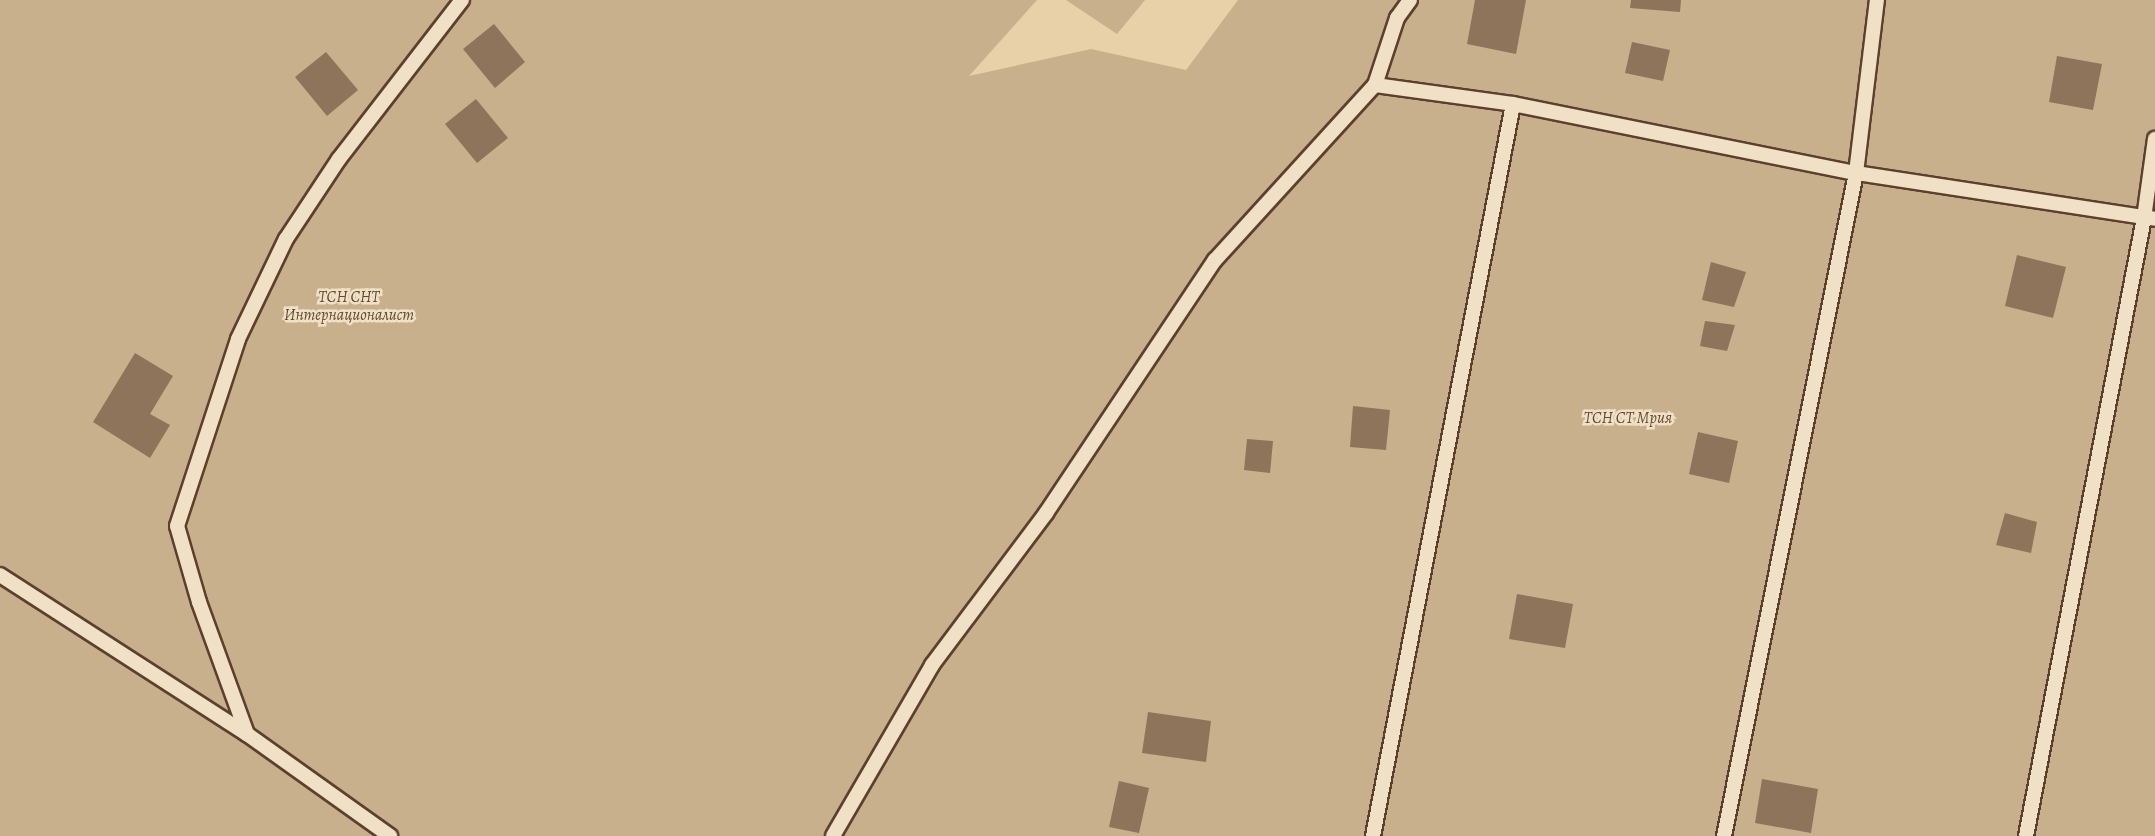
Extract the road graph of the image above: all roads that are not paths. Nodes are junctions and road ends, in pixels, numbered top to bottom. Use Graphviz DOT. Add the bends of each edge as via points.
graph roads {
  1 [pos="462,0"];
  2 [pos="1410,0"];
  3 [pos="1877,0"];
  4 [pos="1375,85"];
  5 [pos="1513,104"];
  6 [pos="2155,139"];
  7 [pos="1856,173"];
  8 [pos="2150,219"];
  9 [pos="0,575"];
  10 [pos="247,734"];
  11 [pos="390,836"];
  12 [pos="833,836"];
  13 [pos="1373,836"];
  14 [pos="1724,836"];
  15 [pos="2026,836"];
  1 -- 10 [label="lane" via="339,159 286,239 238,339 177,526 199,602"];
  2 -- 4 [label="lane" via="1397,18"];
  3 -- 7 [label="lane"];
  4 -- 5 [label="lane"];
  4 -- 12 [label="lane" via="1215,260 1046,513 932,665"];
  5 -- 7 [label="lane"];
  5 -- 13 [label="lane"];
  6 -- 8 [label="lane"];
  7 -- 8 [label="lane"];
  7 -- 14 [label="lane"];
  8 -- 15 [label="lane"];
  9 -- 10 [label="lane"];
  10 -- 11 [label="lane"];
}
